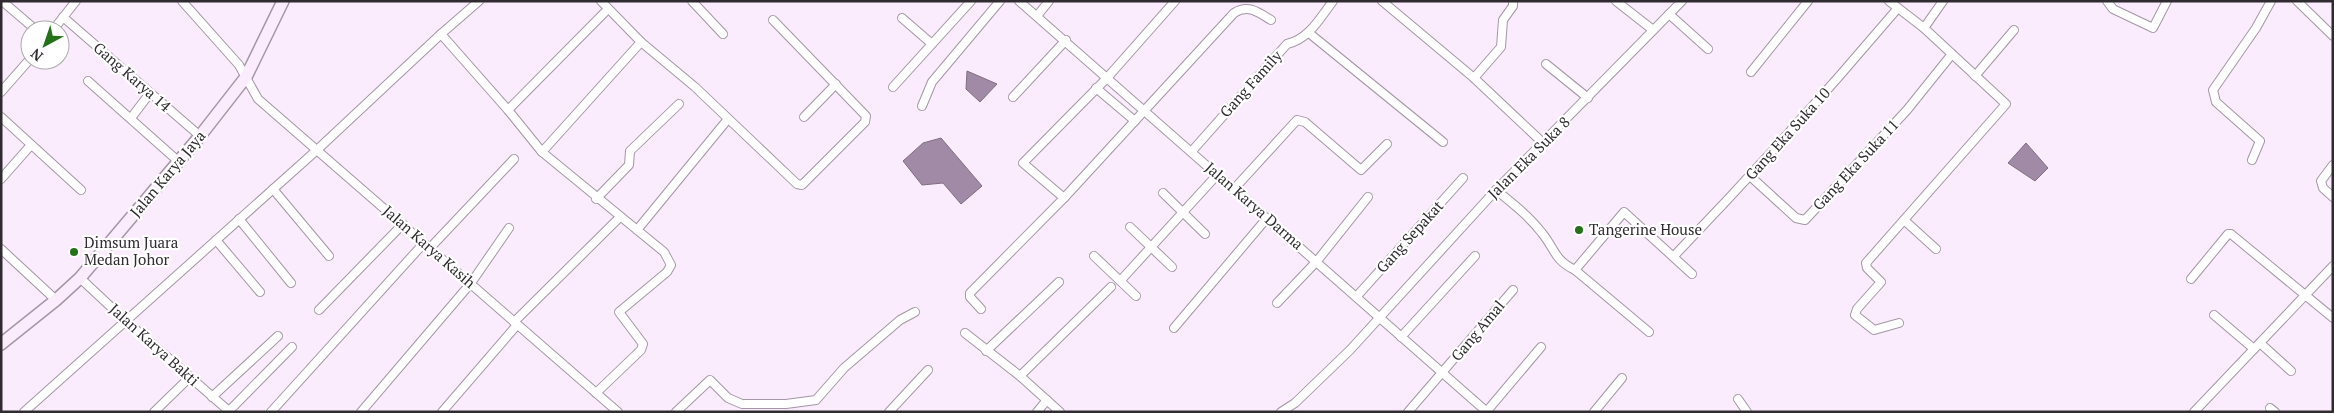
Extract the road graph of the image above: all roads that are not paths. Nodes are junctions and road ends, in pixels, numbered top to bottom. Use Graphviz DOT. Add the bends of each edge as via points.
graph roads {
  1 [pos="2,1"];
  2 [pos="76,1"];
  3 [pos="182,1"];
  4 [pos="283,1"];
  5 [pos="479,1"];
  6 [pos="601,1"];
  7 [pos="692,1"];
  8 [pos="971,1"];
  9 [pos="1000,1"];
  10 [pos="1019,1"];
  11 [pos="1049,1"];
  12 [pos="1175,1"];
  13 [pos="1242,1"];
  14 [pos="1333,1"];
  15 [pos="1382,1"];
  16 [pos="1513,1"];
  17 [pos="1616,1"];
  18 [pos="1682,1"];
  19 [pos="1808,1"];
  20 [pos="1889,1"];
  21 [pos="1942,1"];
  22 [pos="2107,1"];
  23 [pos="2167,1"];
  24 [pos="2271,1"];
  25 [pos="2297,1"];
  26 [pos="608,8"];
  27 [pos="1898,8"];
  28 [pos="1239,10"];
  29 [pos="1669,14"];
  30 [pos="1037,16"];
  31 [pos="63,17"];
  32 [pos="902,18"];
  33 [pos="24,20"];
  34 [pos="61,20"];
  35 [pos="773,20"];
  36 [pos="1270,20"];
  37 [pos="1924,28"];
  38 [pos="1653,30"];
  39 [pos="2014,30"];
  40 [pos="1309,33"];
  41 [pos="440,34"];
  42 [pos="723,34"];
  43 [pos="2333,36"];
  44 [pos="1066,40"];
  45 [pos="642,42"];
  46 [pos="932,44"];
  47 [pos="1708,49"];
  48 [pos="1952,54"];
  49 [pos="1546,64"];
  50 [pos="20,70"];
  51 [pos="1751,72"];
  52 [pos="1975,76"];
  53 [pos="246,77"];
  54 [pos="1107,78"];
  55 [pos="1474,78"];
  56 [pos="88,81"];
  57 [pos="836,84"];
  58 [pos="893,87"];
  59 [pos="1096,88"];
  60 [pos="1,92"];
  61 [pos="150,93"];
  62 [pos="1012,98"];
  63 [pos="1588,98"];
  64 [pos="679,104"];
  65 [pos="922,106"];
  66 [pos="508,110"];
  67 [pos="1145,111"];
  68 [pos="1,117"];
  69 [pos="804,117"];
  70 [pos="130,118"];
  71 [pos="728,120"];
  72 [pos="1135,121"];
  73 [pos="200,136"];
  74 [pos="1443,142"];
  75 [pos="1543,143"];
  76 [pos="1387,144"];
  77 [pos="31,145"];
  78 [pos="318,149"];
  79 [pos="1192,151"];
  80 [pos="542,152"];
  81 [pos="514,159"];
  82 [pos="2252,160"];
  83 [pos="178,161"];
  84 [pos="2333,166"];
  85 [pos="1217,175"];
  86 [pos="1750,176"];
  87 [pos="1463,178"];
  88 [pos="1,179"];
  89 [pos="274,189"];
  90 [pos="82,190"];
  91 [pos="1233,190"];
  92 [pos="1496,190"];
  93 [pos="1163,193"];
  94 [pos="1368,197"];
  95 [pos="2333,197"];
  96 [pos="1064,198"];
  97 [pos="596,199"];
  98 [pos="1185,213"];
  99 [pos="620,217"];
  100 [pos="1267,218"];
  101 [pos="239,219"];
  102 [pos="1904,220"];
  103 [pos="403,224"];
  104 [pos="1130,227"];
  105 [pos="509,228"];
  106 [pos="636,230"];
  107 [pos="1205,234"];
  108 [pos="216,240"];
  109 [pos="427,246"];
  110 [pos="1152,247"];
  111 [pos="1,249"];
  112 [pos="1936,249"];
  113 [pos="329,256"];
  114 [pos="1094,256"];
  115 [pos="1474,256"];
  116 [pos="1674,256"];
  117 [pos="1317,261"];
  118 [pos="2333,266"];
  119 [pos="1172,267"];
  120 [pos="1575,270"];
  121 [pos="1692,274"];
  122 [pos="80,278"];
  123 [pos="2191,279"];
  124 [pos="1121,280"];
  125 [pos="1059,282"];
  126 [pos="291,283"];
  127 [pos="471,283"];
  128 [pos="1112,287"];
  129 [pos="1513,290"];
  130 [pos="260,292"];
  131 [pos="2305,294"];
  132 [pos="1136,296"];
  133 [pos="1357,296"];
  134 [pos="56,300"];
  135 [pos="1278,303"];
  136 [pos="980,309"];
  137 [pos="319,310"];
  138 [pos="915,312"];
  139 [pos="2214,315"];
  140 [pos="1378,317"];
  141 [pos="2333,318"];
  142 [pos="126,321"];
  143 [pos="516,323"];
  144 [pos="1899,323"];
  145 [pos="1174,328"];
  146 [pos="1649,332"];
  147 [pos="965,333"];
  148 [pos="278,336"];
  149 [pos="1401,337"];
  150 [pos="1,344"];
  151 [pos="1541,346"];
  152 [pos="2257,346"];
  153 [pos="292,347"];
  154 [pos="986,351"];
  155 [pos="928,370"];
  156 [pos="2290,371"];
  157 [pos="1444,372"];
  158 [pos="1020,376"];
  159 [pos="190,377"];
  160 [pos="1622,378"];
  161 [pos="596,392"];
  162 [pos="212,397"];
  163 [pos="1738,399"];
  164 [pos="1047,400"];
  165 [pos="742,404"];
  166 [pos="786,404"];
  167 [pos="1487,411"];
  168 [pos="24,412"];
  169 [pos="154,412"];
  170 [pos="229,412"];
  171 [pos="271,412"];
  172 [pos="361,412"];
  173 [pos="442,412"];
  174 [pos="618,412"];
  175 [pos="676,412"];
  176 [pos="737,412"];
  177 [pos="792,412"];
  178 [pos="889,412"];
  179 [pos="1037,412"];
  180 [pos="1060,412"];
  181 [pos="1282,412"];
  182 [pos="1408,412"];
  183 [pos="1594,412"];
  184 [pos="1748,412"];
  185 [pos="2194,412"];
  1 -- 33 [label="street"];
  2 -- 31 [label="street"];
  3 -- 53 [label="street, Jalan Karya Kasih"];
  4 -- 53 [label="main road, Jalan Karya Jaya"];
  5 -- 41 [label="street"];
  6 -- 26 [label="street"];
  7 -- 42 [label="street"];
  8 -- 46 [label="street"];
  9 -- 65 [label="street" via="932,82"];
  10 -- 30 [label="street, Jalan Karya Darma"];
  11 -- 30 [label="street"];
  12 -- 54 [label="street"];
  13 -- 28 [label="street"];
  14 -- 40 [label="street, Gang Family"];
  15 -- 55 [label="street"];
  16 -- 55 [label="street" via="1504,18 1500,50"];
  17 -- 38 [label="street"];
  18 -- 29 [label="street, Jalan Eka Suka 8"];
  19 -- 51 [label="street"];
  20 -- 27 [label="street"];
  21 -- 37 [label="street"];
  22 -- 23 [label="street" via="2113,8 2154,28"];
  24 -- 82 [label="street" via="2213,90 2216,102 2260,141"];
  25 -- 43 [label="street"];
  26 -- 45 [label="street"];
  26 -- 66 [label="street"];
  27 -- 37 [label="street"];
  27 -- 86 [label="street, Gang Eka Suka 10"];
  28 -- 36 [label="street" via="1253,8"];
  28 -- 67 [label="street"];
  29 -- 38 [label="street, Jalan Eka Suka 8"];
  29 -- 47 [label="street"];
  30 -- 44 [label="street, Jalan Karya Darma"];
  31 -- 34 [label="street"];
  31 -- 61 [label="street, Gang Karya 14"];
  32 -- 46 [label="street"];
  35 -- 57 [label="street"];
  37 -- 48 [label="street"];
  38 -- 63 [label="street, Jalan Eka Suka 8"];
  39 -- 52 [label="street"];
  40 -- 74 [label="street"];
  40 -- 79 [label="street, Gang Family" via="1287,44"];
  41 -- 66 [label="street"];
  41 -- 78 [label="street"];
  44 -- 54 [label="street, Jalan Karya Darma"];
  44 -- 62 [label="street"];
  45 -- 71 [label="street"];
  45 -- 80 [label="street"];
  46 -- 58 [label="street"];
  48 -- 52 [label="street"];
  48 -- 86 [label="street, Gang Eka Suka 11" via="1907,110 1804,220 1796,218"];
  49 -- 63 [label="street"];
  50 -- 60 [label="street"];
  52 -- 102 [label="street" via="2006,104"];
  53 -- 73 [label="main road, Jalan Karya Jaya"];
  53 -- 78 [label="street, Jalan Karya Kasih" via="258,99"];
  54 -- 59 [label="street"];
  54 -- 67 [label="street, Jalan Karya Darma"];
  55 -- 75 [label="street"];
  56 -- 70 [label="street"];
  57 -- 69 [label="street"];
  57 -- 71 [label="street" via="864,113 865,122 802,185 797,184"];
  59 -- 72 [label="street"];
  59 -- 96 [label="street" via="1024,163"];
  61 -- 70 [label="street"];
  61 -- 73 [label="street, Gang Karya 14"];
  63 -- 75 [label="street, Jalan Eka Suka 8"];
  64 -- 97 [label="street" via="630,151 628,165"];
  66 -- 80 [label="street"];
  67 -- 72 [label="street"];
  67 -- 79 [label="street, Jalan Karya Darma"];
  68 -- 77 [label="street"];
  70 -- 83 [label="street"];
  71 -- 106 [label="street"];
  72 -- 96 [label="street"];
  73 -- 83 [label="main road, Jalan Karya Jaya"];
  75 -- 92 [label="street, Jalan Eka Suka 8"];
  76 -- 91 [label="street" via="1361,170 1305,122 1297,120"];
  77 -- 88 [label="street"];
  77 -- 90 [label="street"];
  78 -- 89 [label="street"];
  78 -- 103 [label="street, Jalan Karya Kasih"];
  79 -- 85 [label="street, Jalan Karya Darma"];
  80 -- 97 [label="street"];
  81 -- 109 [label="street"];
  83 -- 122 [label="main road, Jalan Karya Jaya"];
  84 -- 95 [label="street" via="2321,181 2323,188"];
  85 -- 91 [label="street, Jalan Karya Darma"];
  85 -- 98 [label="street"];
  86 -- 116 [label="street, Gang Eka Suka 10"];
  87 -- 133 [label="street, Gang Sepakat"];
  89 -- 101 [label="street"];
  89 -- 113 [label="street"];
  91 -- 100 [label="street, Jalan Karya Darma"];
  92 -- 120 [label="street" via="1520,208 1542,232 1552,251"];
  92 -- 140 [label="street, Jalan Eka Suka 8"];
  93 -- 98 [label="street"];
  94 -- 117 [label="street"];
  96 -- 136 [label="street" via="970,293"];
  97 -- 99 [label="street"];
  98 -- 107 [label="street"];
  98 -- 110 [label="street"];
  99 -- 106 [label="street"];
  99 -- 143 [label="street"];
  100 -- 117 [label="street, Jalan Karya Darma"];
  100 -- 145 [label="street"];
  101 -- 108 [label="street"];
  101 -- 126 [label="street"];
  102 -- 112 [label="street"];
  102 -- 144 [label="street" via="1866,263 1881,282 1855,313 1874,330"];
  103 -- 109 [label="street, Jalan Karya Kasih"];
  103 -- 137 [label="street"];
  104 -- 110 [label="street"];
  105 -- 127 [label="street"];
  106 -- 161 [label="street" via="664,252 671,265 667,272 619,312 643,344 641,350"];
  108 -- 130 [label="street"];
  108 -- 142 [label="street"];
  109 -- 127 [label="street, Jalan Karya Kasih"];
  109 -- 171 [label="street"];
  110 -- 119 [label="street"];
  110 -- 124 [label="street"];
  111 -- 134 [label="street"];
  114 -- 124 [label="street"];
  115 -- 149 [label="street"];
  116 -- 120 [label="street" via="1624,212"];
  116 -- 121 [label="street"];
  117 -- 133 [label="street, Jalan Karya Darma"];
  117 -- 135 [label="street"];
  118 -- 131 [label="street"];
  120 -- 146 [label="street"];
  122 -- 134 [label="main road, Jalan Karya Jaya"];
  122 -- 142 [label="street, Jalan Karya Bakti"];
  123 -- 131 [label="street" via="2231,234"];
  124 -- 132 [label="street"];
  125 -- 154 [label="street"];
  127 -- 143 [label="street, Jalan Karya Kasih"];
  127 -- 172 [label="street"];
  128 -- 158 [label="street"];
  129 -- 157 [label="street, Gang Amal"];
  131 -- 141 [label="street"];
  131 -- 152 [label="street"];
  133 -- 140 [label="street, Jalan Karya Darma"];
  134 -- 150 [label="main road, Jalan Karya Jaya"];
  138 -- 166 [label="street" via="900,320 851,362 816,400"];
  139 -- 152 [label="street"];
  140 -- 149 [label="street, Jalan Karya Darma"];
  140 -- 181 [label="street, Jalan Eka Suka 8" via="1350,350"];
  142 -- 159 [label="street, Jalan Karya Bakti"];
  142 -- 168 [label="street"];
  143 -- 161 [label="street, Jalan Karya Kasih"];
  143 -- 173 [label="street"];
  147 -- 154 [label="street"];
  148 -- 162 [label="street"];
  149 -- 157 [label="street, Jalan Karya Darma"];
  151 -- 167 [label="street"];
  152 -- 156 [label="street"];
  152 -- 185 [label="street"];
  153 -- 170 [label="street"];
  154 -- 158 [label="street"];
  155 -- 178 [label="street"];
  157 -- 167 [label="street, Jalan Karya Darma"];
  157 -- 182 [label="street, Gang Amal"];
  158 -- 164 [label="street"];
  159 -- 162 [label="street, Jalan Karya Bakti"];
  159 -- 169 [label="street"];
  160 -- 183 [label="street"];
  161 -- 174 [label="street, Jalan Karya Kasih"];
  162 -- 170 [label="street, Jalan Karya Bakti"];
  163 -- 184 [label="street"];
  164 -- 179 [label="street"];
  164 -- 180 [label="street"];
  165 -- 166 [label="street"];
  165 -- 175 [label="street" via="728,398 710,380"];
  165 -- 176 [label="street"];
  166 -- 177 [label="street"];
}
